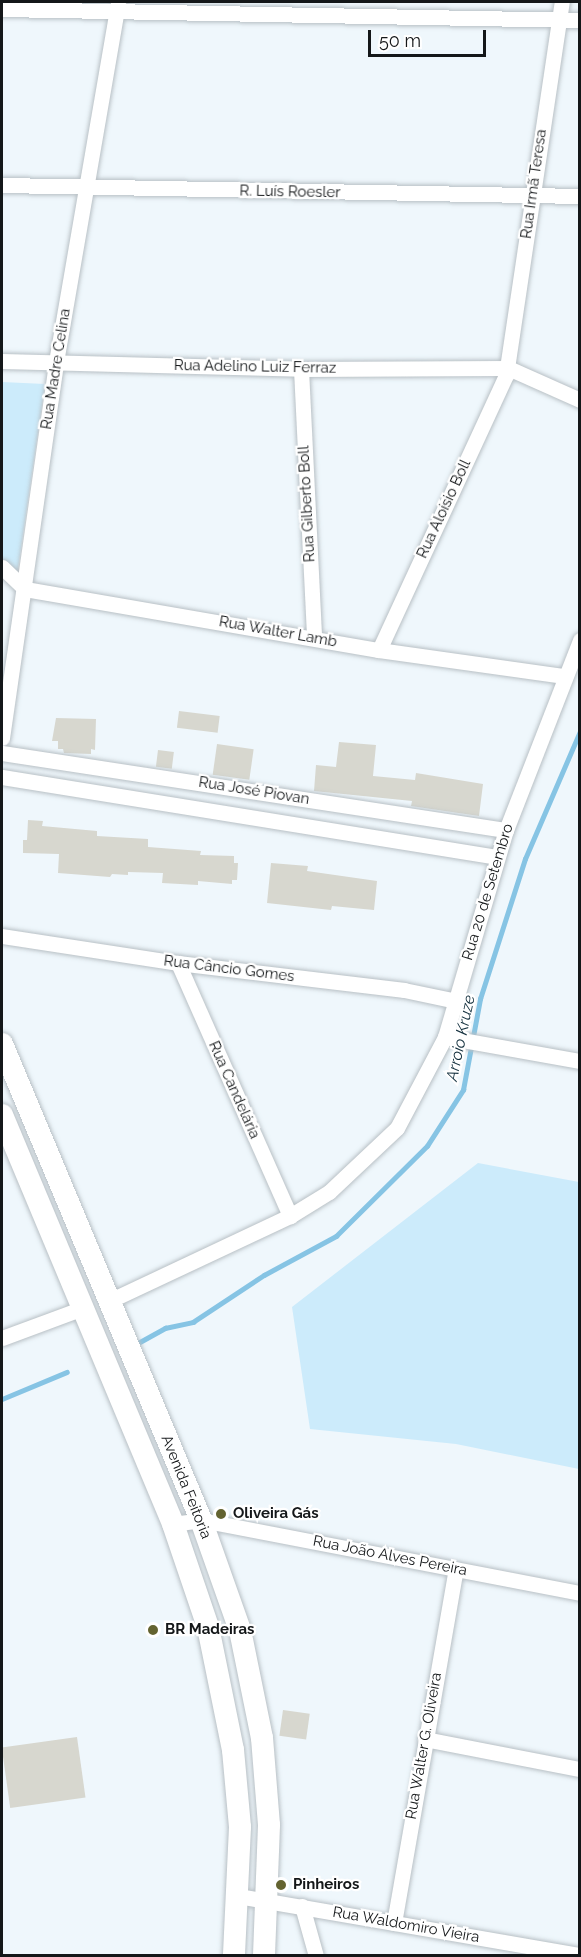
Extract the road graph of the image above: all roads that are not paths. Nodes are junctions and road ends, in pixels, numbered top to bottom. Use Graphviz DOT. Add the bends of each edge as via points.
graph roads {
  1 [pos="562,2"];
  2 [pos="117,7"];
  3 [pos="2,9"];
  4 [pos="559,20"];
  5 [pos="579,20"];
  6 [pos="2,185"];
  7 [pos="87,189"];
  8 [pos="532,196"];
  9 [pos="579,196"];
  10 [pos="2,361"];
  11 [pos="56,362"];
  12 [pos="508,368"];
  13 [pos="301,369"];
  14 [pos="579,400"];
  15 [pos="2,567"];
  16 [pos="25,589"];
  17 [pos="314,638"];
  18 [pos="579,640"];
  19 [pos="379,650"];
  20 [pos="8,658"];
  21 [pos="564,676"];
  22 [pos="2,738"];
  23 [pos="2,753"];
  24 [pos="2,777"];
  25 [pos="506,830"];
  26 [pos="497,857"];
  27 [pos="2,936"];
  28 [pos="178,963"];
  29 [pos="456,1001"];
  30 [pos="445,1037"];
  31 [pos="2,1044"];
  32 [pos="579,1061"];
  33 [pos="2,1115"];
  34 [pos="290,1216"];
  35 [pos="112,1309"];
  36 [pos="87,1317"];
  37 [pos="2,1338"];
  38 [pos="201,1520"];
  39 [pos="173,1524"];
  40 [pos="456,1569"];
  41 [pos="579,1593"];
  42 [pos="425,1739"];
  43 [pos="579,1769"];
  44 [pos="238,1896"];
  45 [pos="268,1901"];
  46 [pos="302,1906"];
  47 [pos="394,1923"];
  48 [pos="579,1955"];
  49 [pos="234,1956"];
  50 [pos="264,1956"];
  51 [pos="316,1956"];
  1 -- 4 [label="street, Rua Irmã Teresa"];
  2 -- 3 [label="street"];
  2 -- 4 [label="street"];
  2 -- 7 [label="street, Rua Madre Celina"];
  4 -- 5 [label="street"];
  4 -- 8 [label="street, Rua Irmã Teresa"];
  6 -- 7 [label="street, R. Luís Roesler"];
  7 -- 8 [label="street, R. Luís Roesler"];
  7 -- 11 [label="street, Rua Madre Celina"];
  8 -- 9 [label="street, R. Luís Roesler"];
  8 -- 12 [label="street, Rua Irmã Teresa"];
  10 -- 11 [label="street, Rua Adelino Luiz Ferraz"];
  11 -- 13 [label="street, Rua Adelino Luiz Ferraz"];
  11 -- 16 [label="street, Rua Madre Celina"];
  12 -- 13 [label="street, Rua Adelino Luiz Ferraz"];
  12 -- 14 [label="street"];
  12 -- 19 [label="street, Rua Aloísio Boll"];
  13 -- 17 [label="street, Rua Gilberto Boll"];
  15 -- 16 [label="street"];
  16 -- 17 [label="street, Rua Walter Lamb"];
  16 -- 20 [label="street, Rua Madre Celina"];
  17 -- 19 [label="street, Rua Walter Lamb"];
  18 -- 21 [label="street, Rua 20 de Setembro"];
  19 -- 21 [label="street, Rua Walter Lamb"];
  20 -- 22 [label="street, Rua Madre Celina"];
  21 -- 25 [label="street, Rua 20 de Setembro"];
  23 -- 25 [label="street, Rua José Piovan"];
  24 -- 26 [label="street, Rua José Piovan"];
  25 -- 26 [label="street, Rua 20 de Setembro"];
  26 -- 29 [label="street, Rua 20 de Setembro"];
  27 -- 28 [label="street, Rua Câncio Gomes"];
  28 -- 29 [label="street, Rua Câncio Gomes" via="404,990"];
  28 -- 34 [label="street, Rua Candelária"];
  29 -- 30 [label="street, Rua 20 de Setembro"];
  30 -- 32 [label="street"];
  30 -- 34 [label="street, Rua 20 de Setembro" via="397,1128 328,1192"];
  31 -- 35 [label="main road, Avenida Feitoria"];
  33 -- 36 [label="main road, Avenida Feitoria"];
  34 -- 35 [label="street, Rua 20 de Setembro"];
  35 -- 36 [label="main road"];
  35 -- 38 [label="main road, Avenida Feitoria"];
  36 -- 37 [label="street"];
  36 -- 39 [label="main road, Avenida Feitoria"];
  38 -- 39 [label="street, Rua João Alves Pereira"];
  38 -- 40 [label="street, Rua João Alves Pereira"];
  38 -- 45 [label="main road, Avenida Feitoria" via="240,1630 262,1738 269,1825"];
  39 -- 44 [label="main road, Avenida Feitoria" via="208,1627 233,1750 240,1827"];
  40 -- 41 [label="street, Rua João Alves Pereira"];
  40 -- 42 [label="street, Rua Walter G. Oliveira"];
  42 -- 43 [label="street"];
  42 -- 47 [label="street, Rua Walter G. Oliveira"];
  44 -- 45 [label="street, Rua Waldomiro Vieira"];
  44 -- 49 [label="main road, Avenida Feitoria"];
  45 -- 46 [label="street, Rua Waldomiro Vieira"];
  45 -- 50 [label="main road, Avenida Feitoria"];
  46 -- 47 [label="street, Rua Waldomiro Vieira"];
  46 -- 51 [label="street"];
  47 -- 48 [label="street, Rua Waldomiro Vieira"];
}
